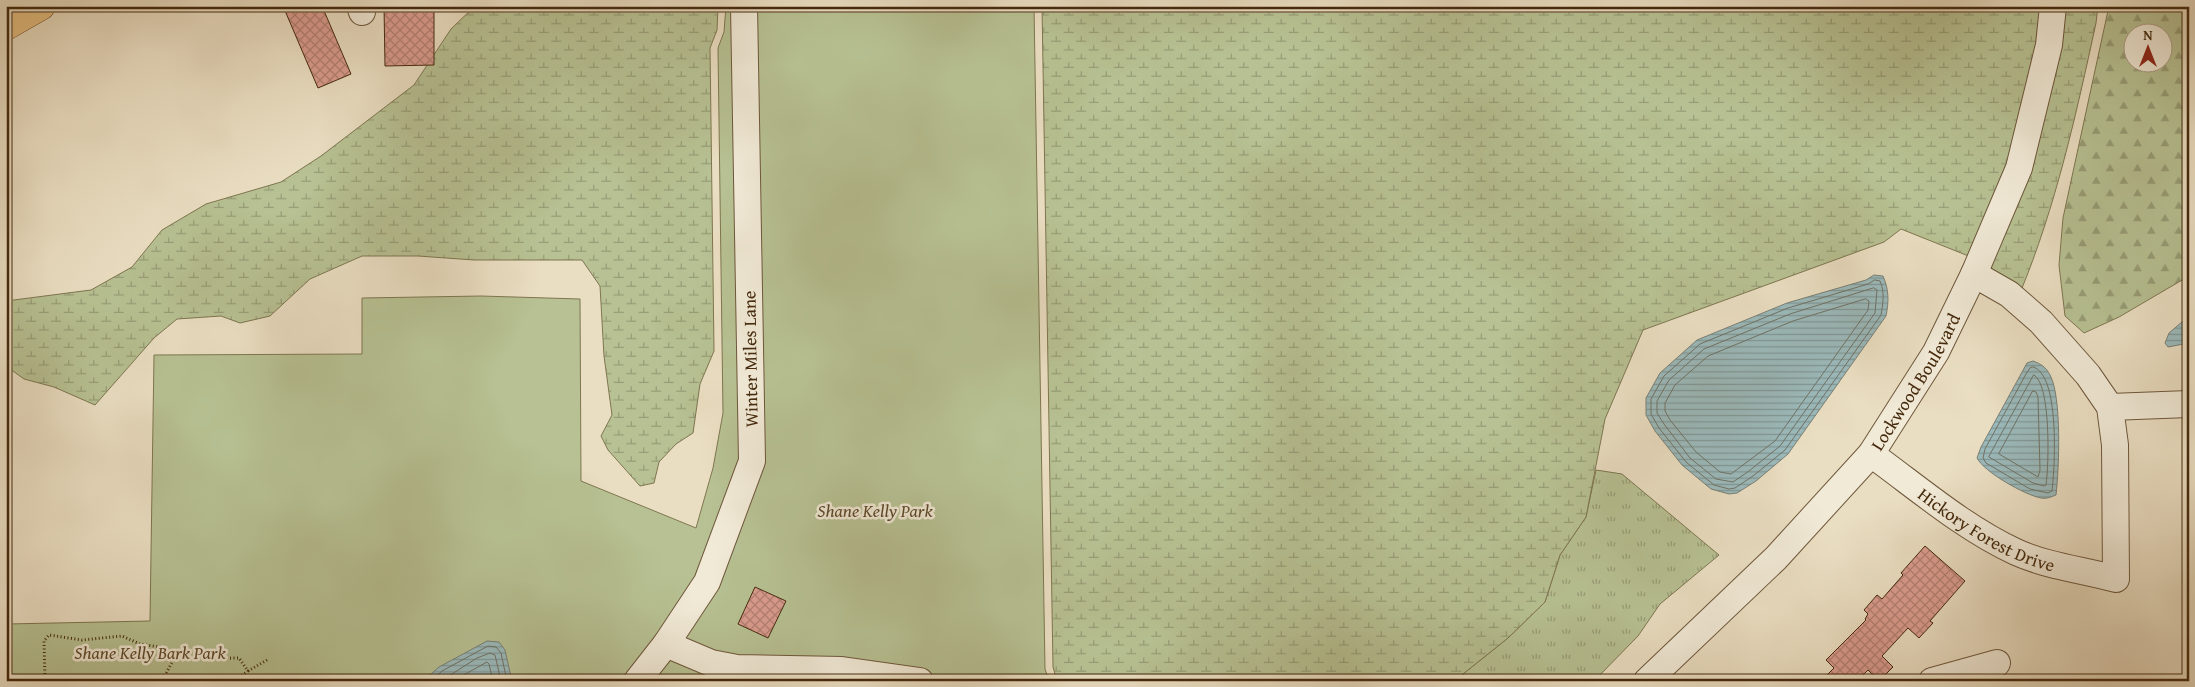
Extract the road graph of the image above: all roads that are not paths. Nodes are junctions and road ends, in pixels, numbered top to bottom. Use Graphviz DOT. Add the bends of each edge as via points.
graph roads {
  1 [pos="41,6"];
  2 [pos="744,6"];
  3 [pos="2053,6"];
  4 [pos="6,26"];
  5 [pos="1974,274"];
  6 [pos="2189,404"];
  7 [pos="2110,407"];
  8 [pos="1871,454"];
  9 [pos="666,644"];
  10 [pos="1997,663"];
  11 [pos="637,681"];
  12 [pos="920,681"];
  13 [pos="1647,681"];
  14 [pos="1932,681"];
  1 -- 4 [label="main road"];
  2 -- 9 [label="street, Winter Miles Lane" via="752,461 707,582"];
  3 -- 5 [label="street, Lockwood Boulevard" via="2049,46 2018,168"];
  5 -- 7 [label="street" via="2009,294 2041,322 2088,375"];
  5 -- 8 [label="street, Lockwood Boulevard" via="1936,352"];
  6 -- 7 [label="street"];
  7 -- 8 [label="street, Hickory Forest Drive" via="2115,445 2116,579 2018,553 1984,536"];
  8 -- 13 [label="street, Lockwood Boulevard" via="1776,558"];
  9 -- 11 [label="street, Winter Miles Lane"];
  9 -- 12 [label="street" via="711,663 737,668 842,670"];
  10 -- 14 [label="street"];
}
